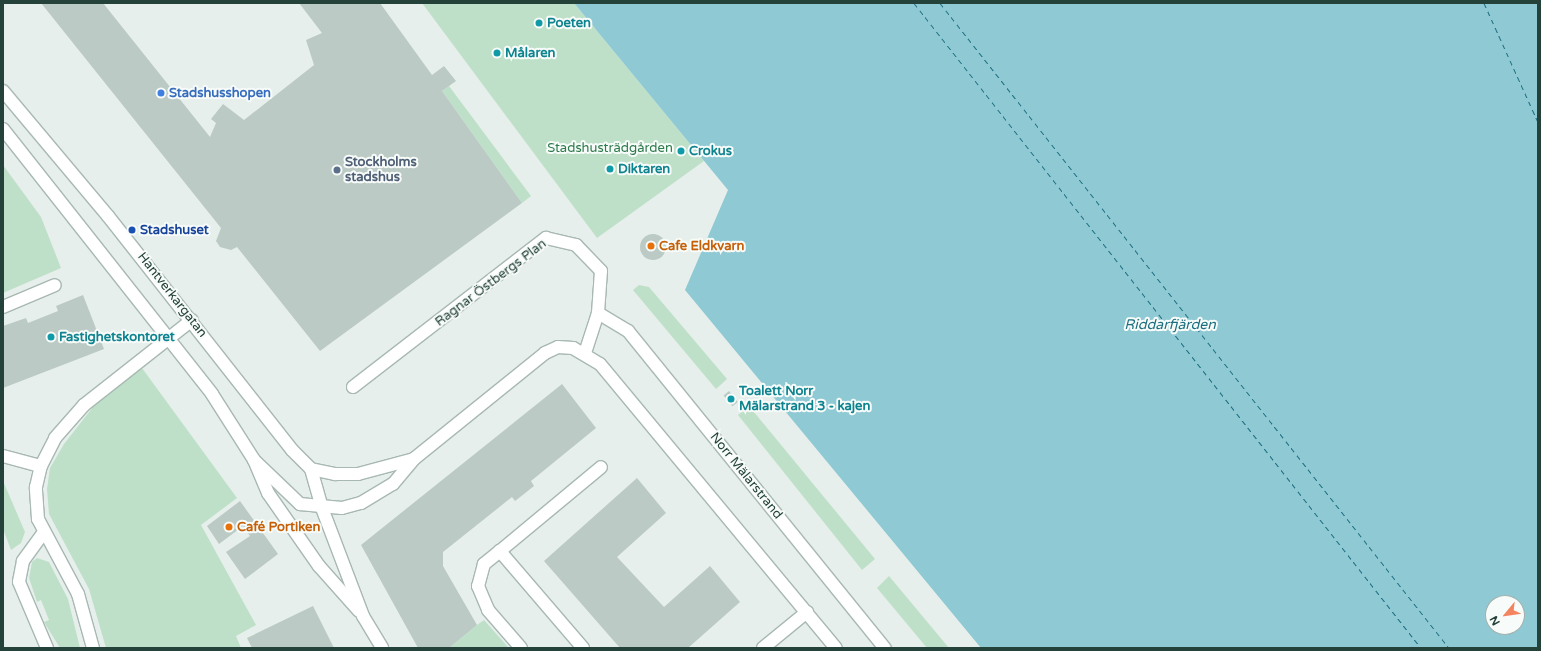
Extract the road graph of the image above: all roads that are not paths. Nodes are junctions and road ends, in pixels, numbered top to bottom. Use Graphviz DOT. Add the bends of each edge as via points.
graph roads {
  1 [pos="3,91"];
  2 [pos="3,129"];
  3 [pos="55,285"];
  4 [pos="3,307"];
  5 [pos="598,313"];
  6 [pos="192,320"];
  7 [pos="170,336"];
  8 [pos="585,353"];
  9 [pos="353,387"];
  10 [pos="3,456"];
  11 [pos="415,458"];
  12 [pos="254,460"];
  13 [pos="41,466"];
  14 [pos="601,467"];
  15 [pos="311,469"];
  16 [pos="322,508"];
  17 [pos="44,532"];
  18 [pos="500,551"];
  19 [pos="807,612"];
  20 [pos="363,616"];
  21 [pos="47,648"];
  22 [pos="93,648"];
  23 [pos="382,648"];
  24 [pos="521,648"];
  25 [pos="583,648"];
  26 [pos="763,648"];
  27 [pos="836,648"];
  28 [pos="885,648"];
  1 -- 6 [label="street, Hantverkargatan"];
  2 -- 7 [label="street, Hantverkargatan"];
  3 -- 4 [label="street"];
  5 -- 8 [label="street, Ragnar Östbergs Plan"];
  5 -- 9 [label="street, Ragnar Östbergs Plan" via="601,271 576,245 546,238"];
  5 -- 28 [label="street, Norr Mälarstrand" via="628,331"];
  6 -- 7 [label="street"];
  6 -- 15 [label="street, Hantverkargatan" via="292,450"];
  7 -- 12 [label="street, Hantverkargatan" via="212,394"];
  7 -- 13 [label="street" via="84,405 55,438"];
  8 -- 11 [label="street" via="573,348 558,347 545,353"];
  8 -- 19 [label="street" via="600,364"];
  10 -- 13 [label="street"];
  11 -- 15 [label="street" via="358,474 335,474"];
  11 -- 16 [label="street" via="393,484 361,503 342,508"];
  12 -- 16 [label="street, Hantverkargatan" via="300,504"];
  12 -- 20 [label="street, Hantverkargatan" via="268,493 306,547"];
  13 -- 17 [label="street" via="36,487 38,519"];
  14 -- 18 [label="street"];
  15 -- 16 [label="street, Hantverkargatan"];
  16 -- 20 [label="street, Hantverkargatan"];
  17 -- 21 [label="street" via="23,561 19,582"];
  17 -- 22 [label="street" via="78,594"];
  18 -- 24 [label="street" via="484,564 478,586 488,610"];
  18 -- 25 [label="street"];
  19 -- 26 [label="street"];
  19 -- 27 [label="street"];
  20 -- 23 [label="street, Hantverkargatan"];
}
